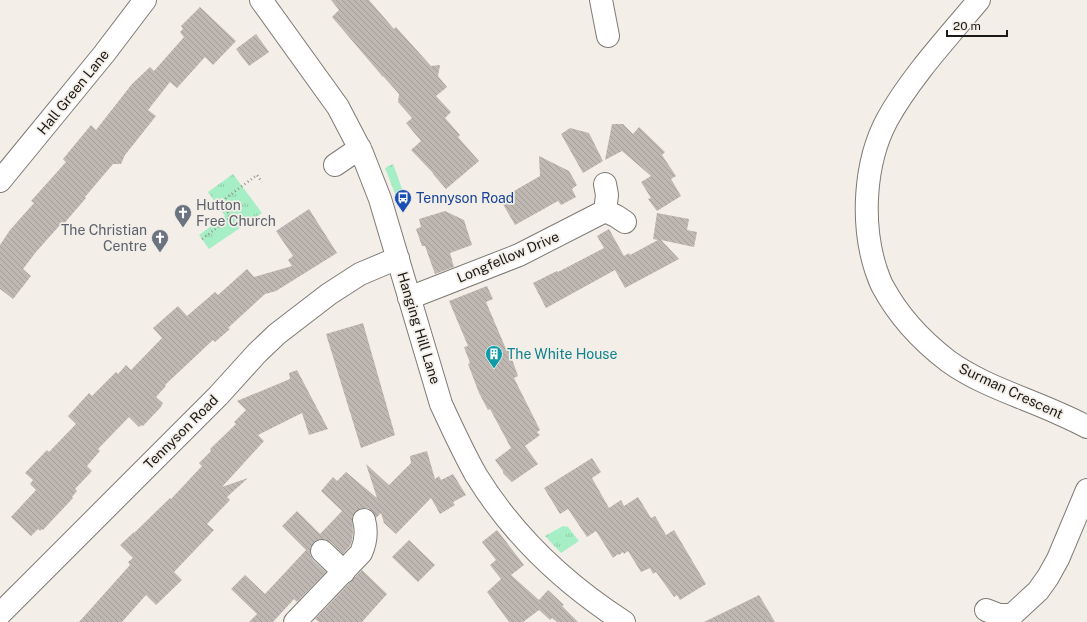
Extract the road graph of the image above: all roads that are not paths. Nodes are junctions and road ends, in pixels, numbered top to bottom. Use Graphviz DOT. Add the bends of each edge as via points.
graph roads {
  1 [pos="145,0"];
  2 [pos="262,0"];
  3 [pos="601,0"];
  4 [pos="979,0"];
  5 [pos="608,36"];
  6 [pos="360,148"];
  7 [pos="336,165"];
  8 [pos="0,181"];
  9 [pos="604,184"];
  10 [pos="605,211"];
  11 [pos="625,222"];
  12 [pos="398,258"];
  13 [pos="409,298"];
  14 [pos="1087,427"];
  15 [pos="1087,490"];
  16 [pos="364,520"];
  17 [pos="322,551"];
  18 [pos="344,572"];
  19 [pos="986,610"];
  20 [pos="0,614"];
  21 [pos="1011,619"];
  22 [pos="296,622"];
  23 [pos="624,622"];
  1 -- 8 [label="street, Hall Green Lane"];
  2 -- 6 [label="street, Hanging Hill Lane" via="338,107"];
  3 -- 5 [label="street"];
  4 -- 14 [label="street, Surman Crescent" via="932,57 887,121 872,158 867,193 867,228 873,259 882,286 898,310 923,340 949,361 979,379"];
  6 -- 7 [label="street"];
  6 -- 12 [label="street, Hanging Hill Lane" via="380,199"];
  9 -- 10 [label="street" via="607,195"];
  10 -- 11 [label="street"];
  10 -- 13 [label="street, Longfellow Drive" via="519,255"];
  12 -- 13 [label="street, Hanging Hill Lane"];
  12 -- 20 [label="street, Tennyson Road" via="354,278 277,334"];
  13 -- 23 [label="street, Hanging Hill Lane" via="441,404 465,455 486,490 522,537 545,560 576,588"];
  15 -- 21 [label="street" via="1048,577 1038,592"];
  16 -- 18 [label="street" via="366,534 363,548"];
  17 -- 18 [label="street"];
  18 -- 22 [label="street"];
  19 -- 21 [label="street"];
}
